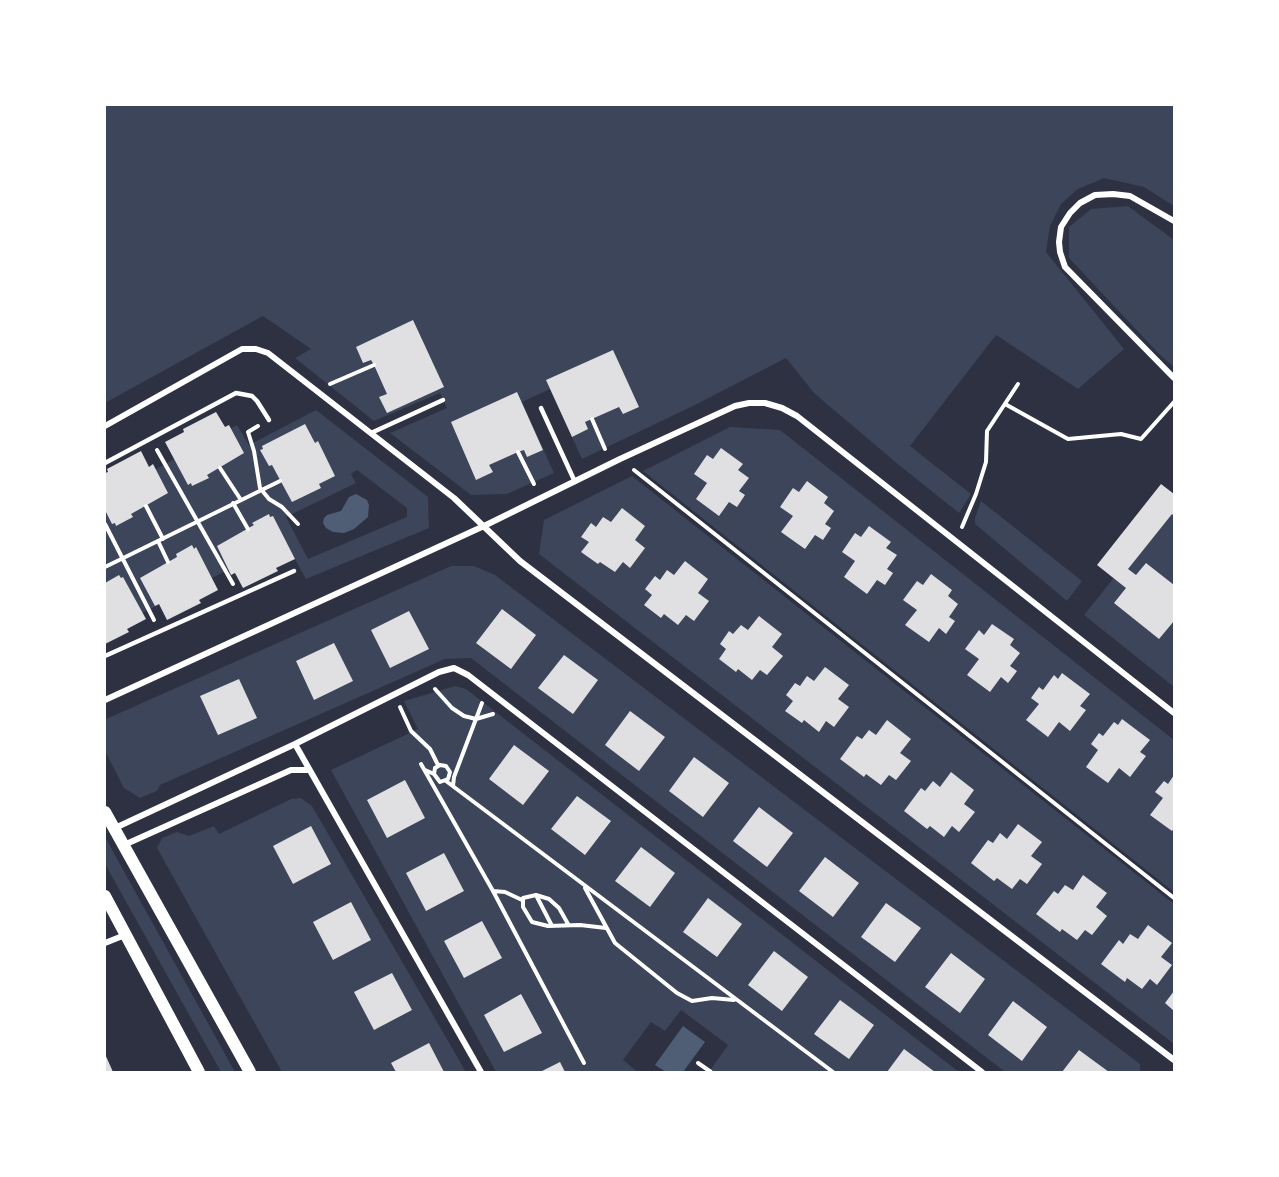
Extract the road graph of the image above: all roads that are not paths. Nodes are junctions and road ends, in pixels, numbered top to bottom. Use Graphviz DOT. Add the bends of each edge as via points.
graph roads {
  1 [pos="1174,222"];
  2 [pos="1174,378"];
  3 [pos="443,400"];
  4 [pos="541,408"];
  5 [pos="269,420"];
  6 [pos="105,426"];
  7 [pos="371,433"];
  8 [pos="105,463"];
  9 [pos="575,482"];
  10 [pos="484,526"];
  11 [pos="294,571"];
  12 [pos="105,656"];
  13 [pos="105,700"];
  14 [pos="1174,713"];
  15 [pos="295,744"];
  16 [pos="308,770"];
  17 [pos="105,812"];
  18 [pos="114,828"];
  19 [pos="124,845"];
  20 [pos="105,896"];
  21 [pos="126,935"];
  22 [pos="105,944"];
  23 [pos="1174,1060"];
  24 [pos="199,1072"];
  25 [pos="250,1072"];
  26 [pos="481,1072"];
  27 [pos="982,1072"];
  1 -- 2 [label="street" via="1130,196 1095,195 1070,213 1061,227 1059,242 1065,267"];
  3 -- 7 [label="lane"];
  4 -- 9 [label="lane"];
  5 -- 8 [label="lane" via="252,396 236,393"];
  6 -- 7 [label="street" via="242,349 256,349 268,353"];
  7 -- 10 [label="street"];
  9 -- 10 [label="street"];
  9 -- 14 [label="street" via="735,406 765,403 782,408"];
  10 -- 13 [label="street"];
  10 -- 23 [label="street" via="520,561"];
  11 -- 12 [label="lane"];
  15 -- 16 [label="street"];
  15 -- 18 [label="street"];
  15 -- 27 [label="street" via="454,668 504,702"];
  16 -- 19 [label="street" via="291,770"];
  16 -- 26 [label="street"];
  17 -- 18 [label="main road"];
  18 -- 19 [label="main road"];
  19 -- 25 [label="main road"];
  20 -- 21 [label="main road"];
  21 -- 22 [label="street"];
  21 -- 24 [label="main road"];
}
